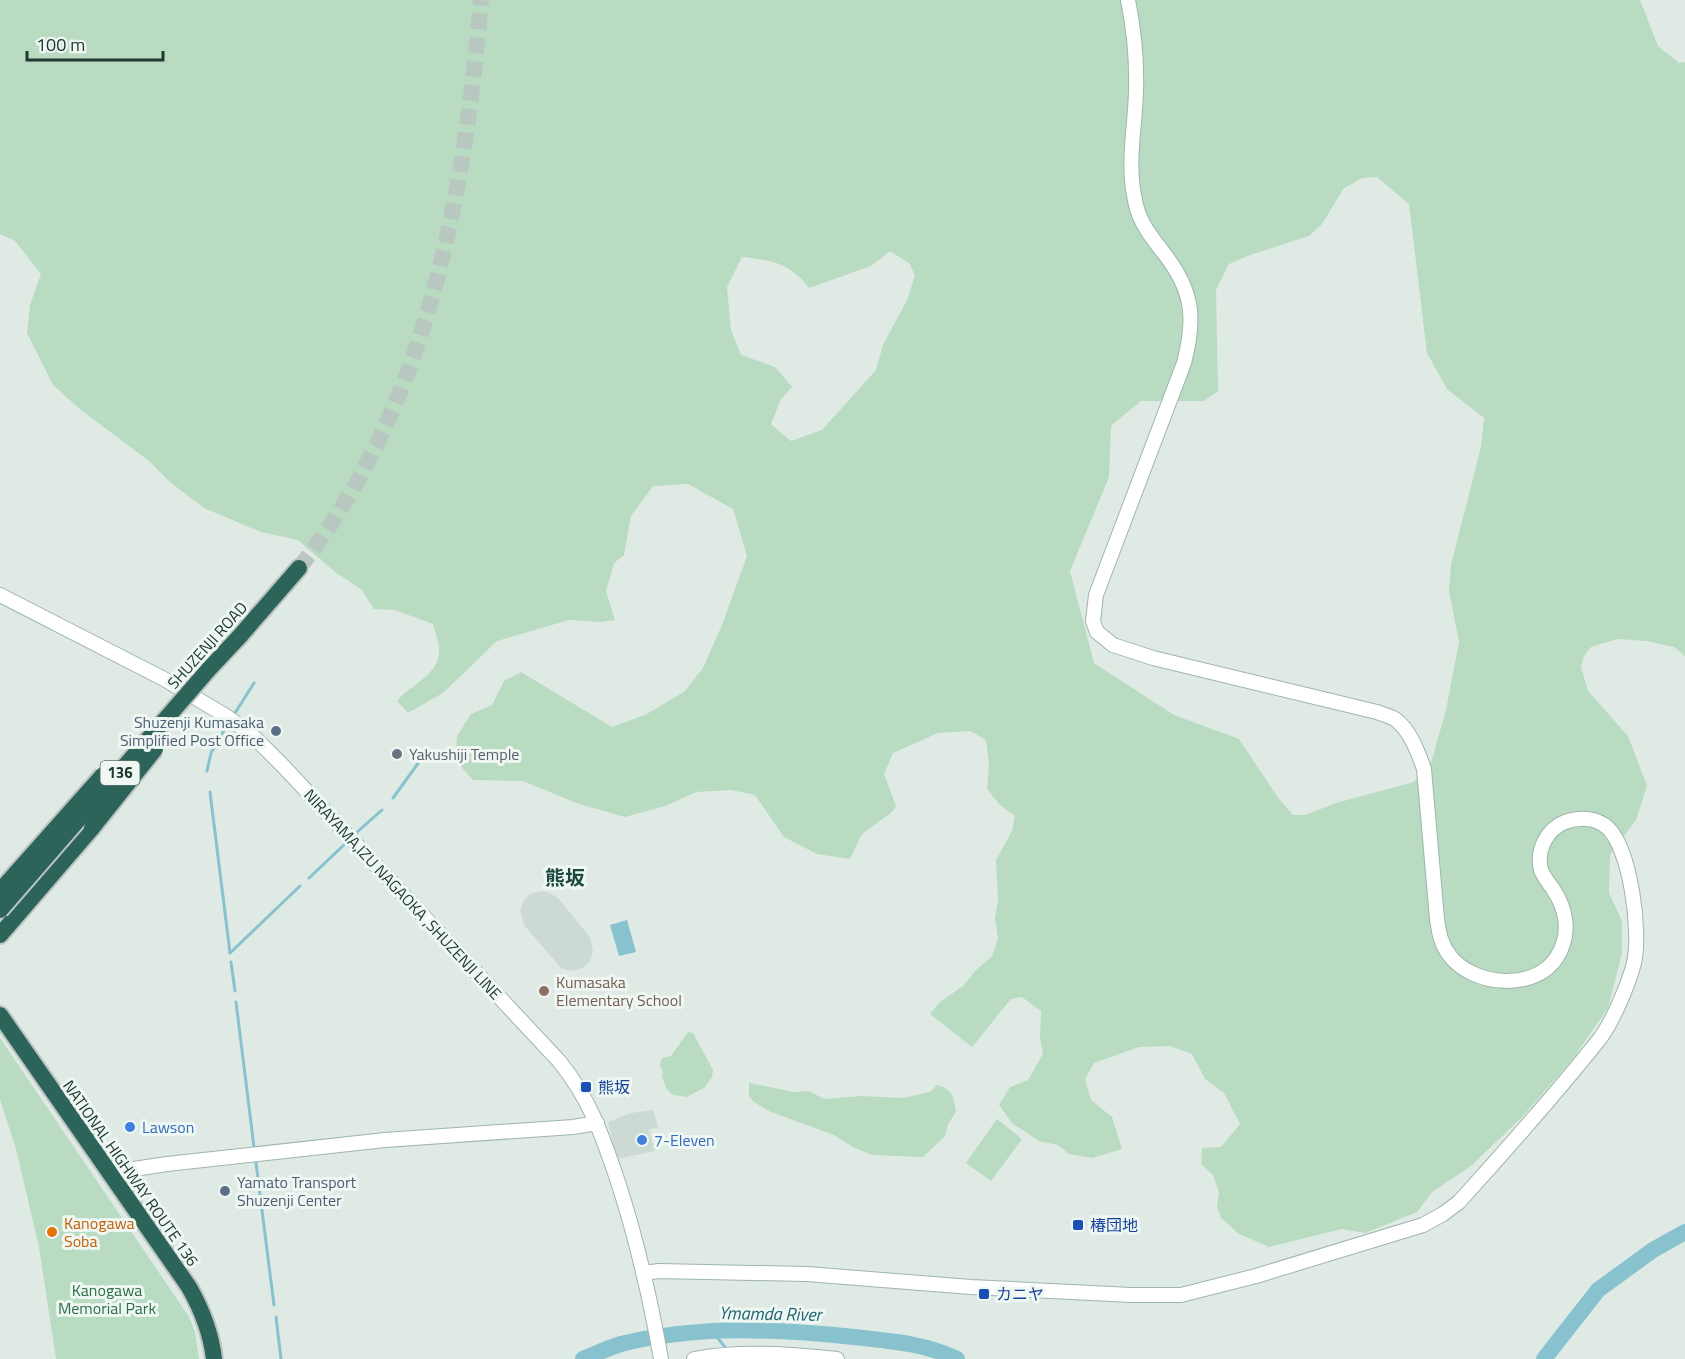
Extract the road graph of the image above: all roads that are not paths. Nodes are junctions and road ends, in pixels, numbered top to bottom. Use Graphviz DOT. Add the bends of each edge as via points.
graph roads {
  1 [pos="1128,0"];
  2 [pos="299,568"];
  3 [pos="0,595"];
  4 [pos="240,636"];
  5 [pos="209,669"];
  6 [pos="0,891"];
  7 [pos="0,910"];
  8 [pos="3,930"];
  9 [pos="0,1002"];
  10 [pos="0,1015"];
  11 [pos="28,1054"];
  12 [pos="597,1123"];
  13 [pos="113,1179"];
  14 [pos="643,1273"];
  15 [pos="214,1359"];
  16 [pos="661,1359"];
  17 [pos="694,1359"];
  18 [pos="837,1359"];
  1 -- 14 [label="street" via="1134,31 1136,92 1130,174 1140,219 1181,277 1191,316 1191,337 1096,595 1093,621 1097,632 1113,645 1152,658 1395,719 1419,754 1424,769 1441,941 1451,958 1468,971 1510,981 1547,970 1564,940 1566,921 1561,902 1541,870 1545,838 1552,828 1578,818 1602,824 1620,849 1636,909 1634,962 1622,995 1602,1037 1459,1202 1423,1225 1256,1276 1181,1295 1131,1295 807,1274"];
  2 -- 4 [label="highway, SHUZENJI ROAD / 136"];
  3 -- 12 [label="street, NIRAYAMA,IZU NAGAOKA ,SHUZENJI LINE" via="164,679 251,734 559,1061 586,1098"];
  4 -- 5 [label="highway, SHUZENJI ROAD / 136, bridge"];
  4 -- 8 [label="highway, bridge" via="211,680 92,828"];
  5 -- 6 [label="highway, bridge" via="169,705"];
  5 -- 7 [label="highway, SHUZENJI ROAD / 136, bridge"];
  9 -- 11 [label="highway" via="19,1029"];
  10 -- 11 [label="highway, NATIONAL HIGHWAY ROUTE 136"];
  11 -- 13 [label="highway, NATIONAL HIGHWAY ROUTE 136"];
  12 -- 13 [label="street" via="396,1139 167,1164 134,1168"];
  12 -- 14 [label="street, NIRAYAMA,IZU NAGAOKA ,SHUZENJI LINE" via="628,1213"];
  13 -- 15 [label="highway, NATIONAL HIGHWAY ROUTE 136" via="200,1306"];
  14 -- 16 [label="street, NIRAYAMA,IZU NAGAOKA ,SHUZENJI LINE"];
  17 -- 18 [label="street" via="749,1354"];
}
